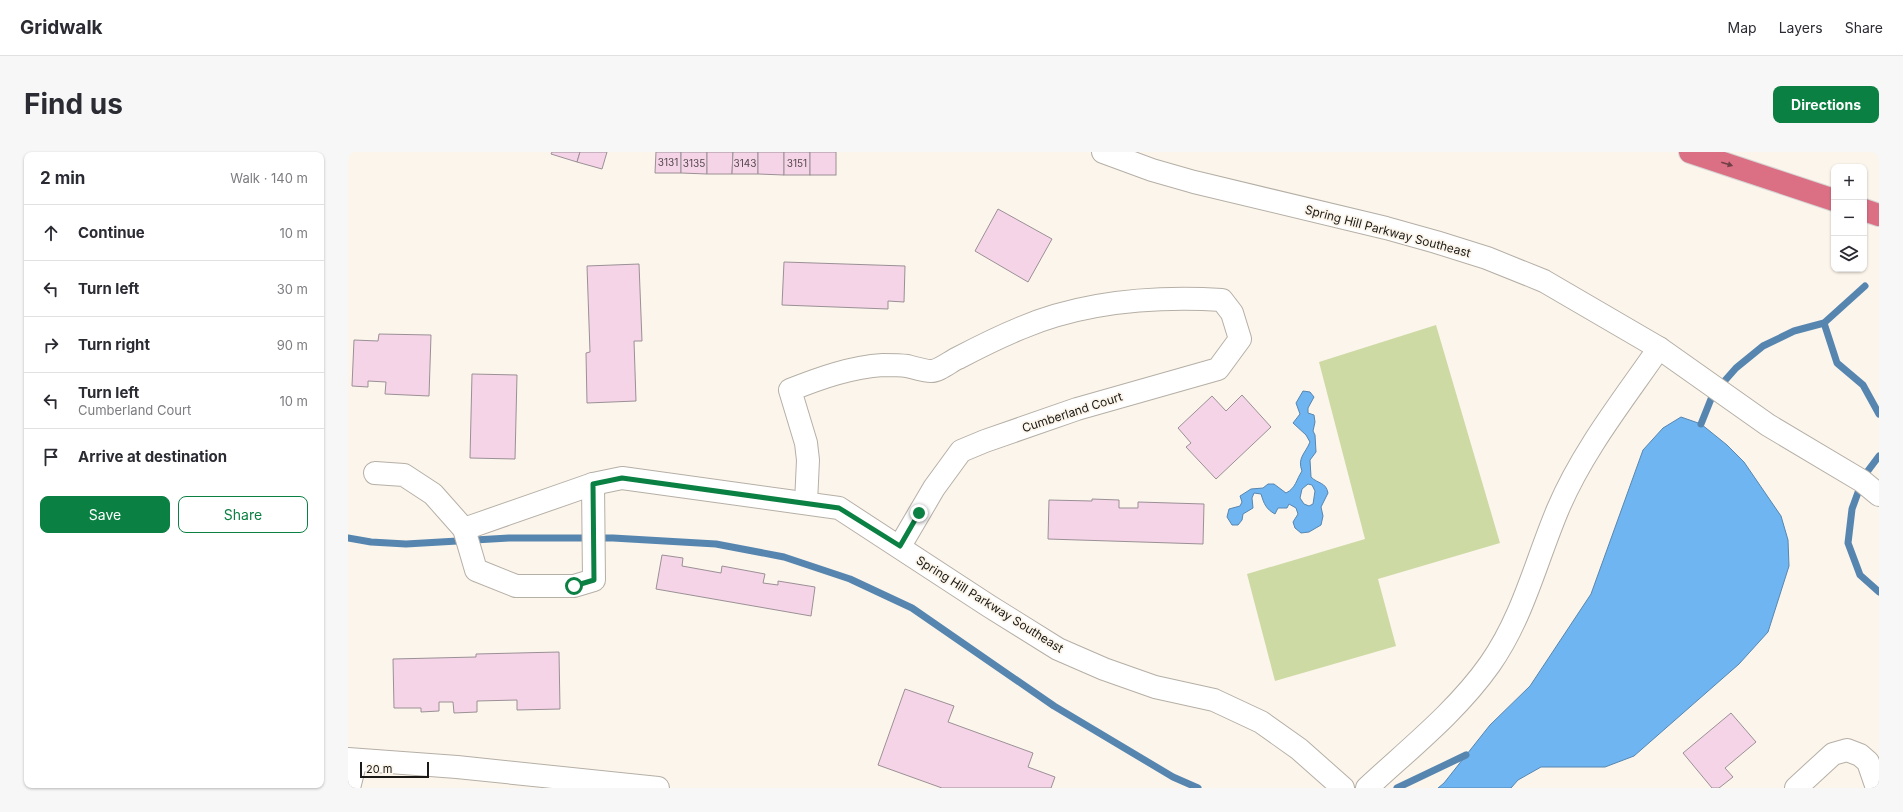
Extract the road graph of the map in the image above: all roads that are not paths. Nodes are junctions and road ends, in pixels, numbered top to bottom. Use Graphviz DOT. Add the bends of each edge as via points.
graph roads {
  1 [pos="1102,152"];
  2 [pos="1690,152"];
  3 [pos="1831,199"];
  4 [pos="1867,211"];
  5 [pos="1879,215"];
  6 [pos="1660,348"];
  7 [pos="375,473"];
  8 [pos="593,484"];
  9 [pos="1879,494"];
  10 [pos="806,503"];
  11 [pos="464,529"];
  12 [pos="900,546"];
  13 [pos="352,760"];
  14 [pos="349,788"];
  15 [pos="658,788"];
  16 [pos="1343,788"];
  17 [pos="1366,788"];
  18 [pos="1796,788"];
  19 [pos="1877,788"];
  1 -- 6 [label="street, Spring Hill Parkway Southeast" via="1194,182 1386,228 1487,258 1544,281"];
  2 -- 3 [label="highway, one-way"];
  4 -- 5 [label="highway"];
  6 -- 9 [label="street, Spring Hill Parkway Southeast" via="1768,425 1862,481"];
  6 -- 17 [label="street" via="1574,476 1558,509 1541,558 1514,621 1491,662 1470,690"];
  7 -- 11 [label="street" via="404,476 433,494"];
  8 -- 10 [label="street, Spring Hill Parkway Southeast" via="622,478"];
  8 -- 11 [label="street, Spring Hill Parkway Southeast"];
  8 -- 11 [label="street" via="594,580 574,586 516,586 489,576 476,570"];
  10 -- 12 [label="street, Spring Hill Parkway Southeast" via="839,508"];
  10 -- 12 [label="street, Cumberland Court" via="806,443 790,390 837,373 883,365 932,371 1022,327 1057,314 1101,304 1184,298 1222,300 1232,313 1240,339 1218,369 1077,409 961,451 934,488"];
  12 -- 16 [label="street, Spring Hill Parkway Southeast" via="1058,649 1104,669 1154,686 1214,700 1261,722 1299,749"];
  13 -- 14 [label="street"];
  13 -- 15 [label="street" via="457,767"];
  18 -- 19 [label="street" via="1833,754 1847,750 1860,755 1868,762"];
}
